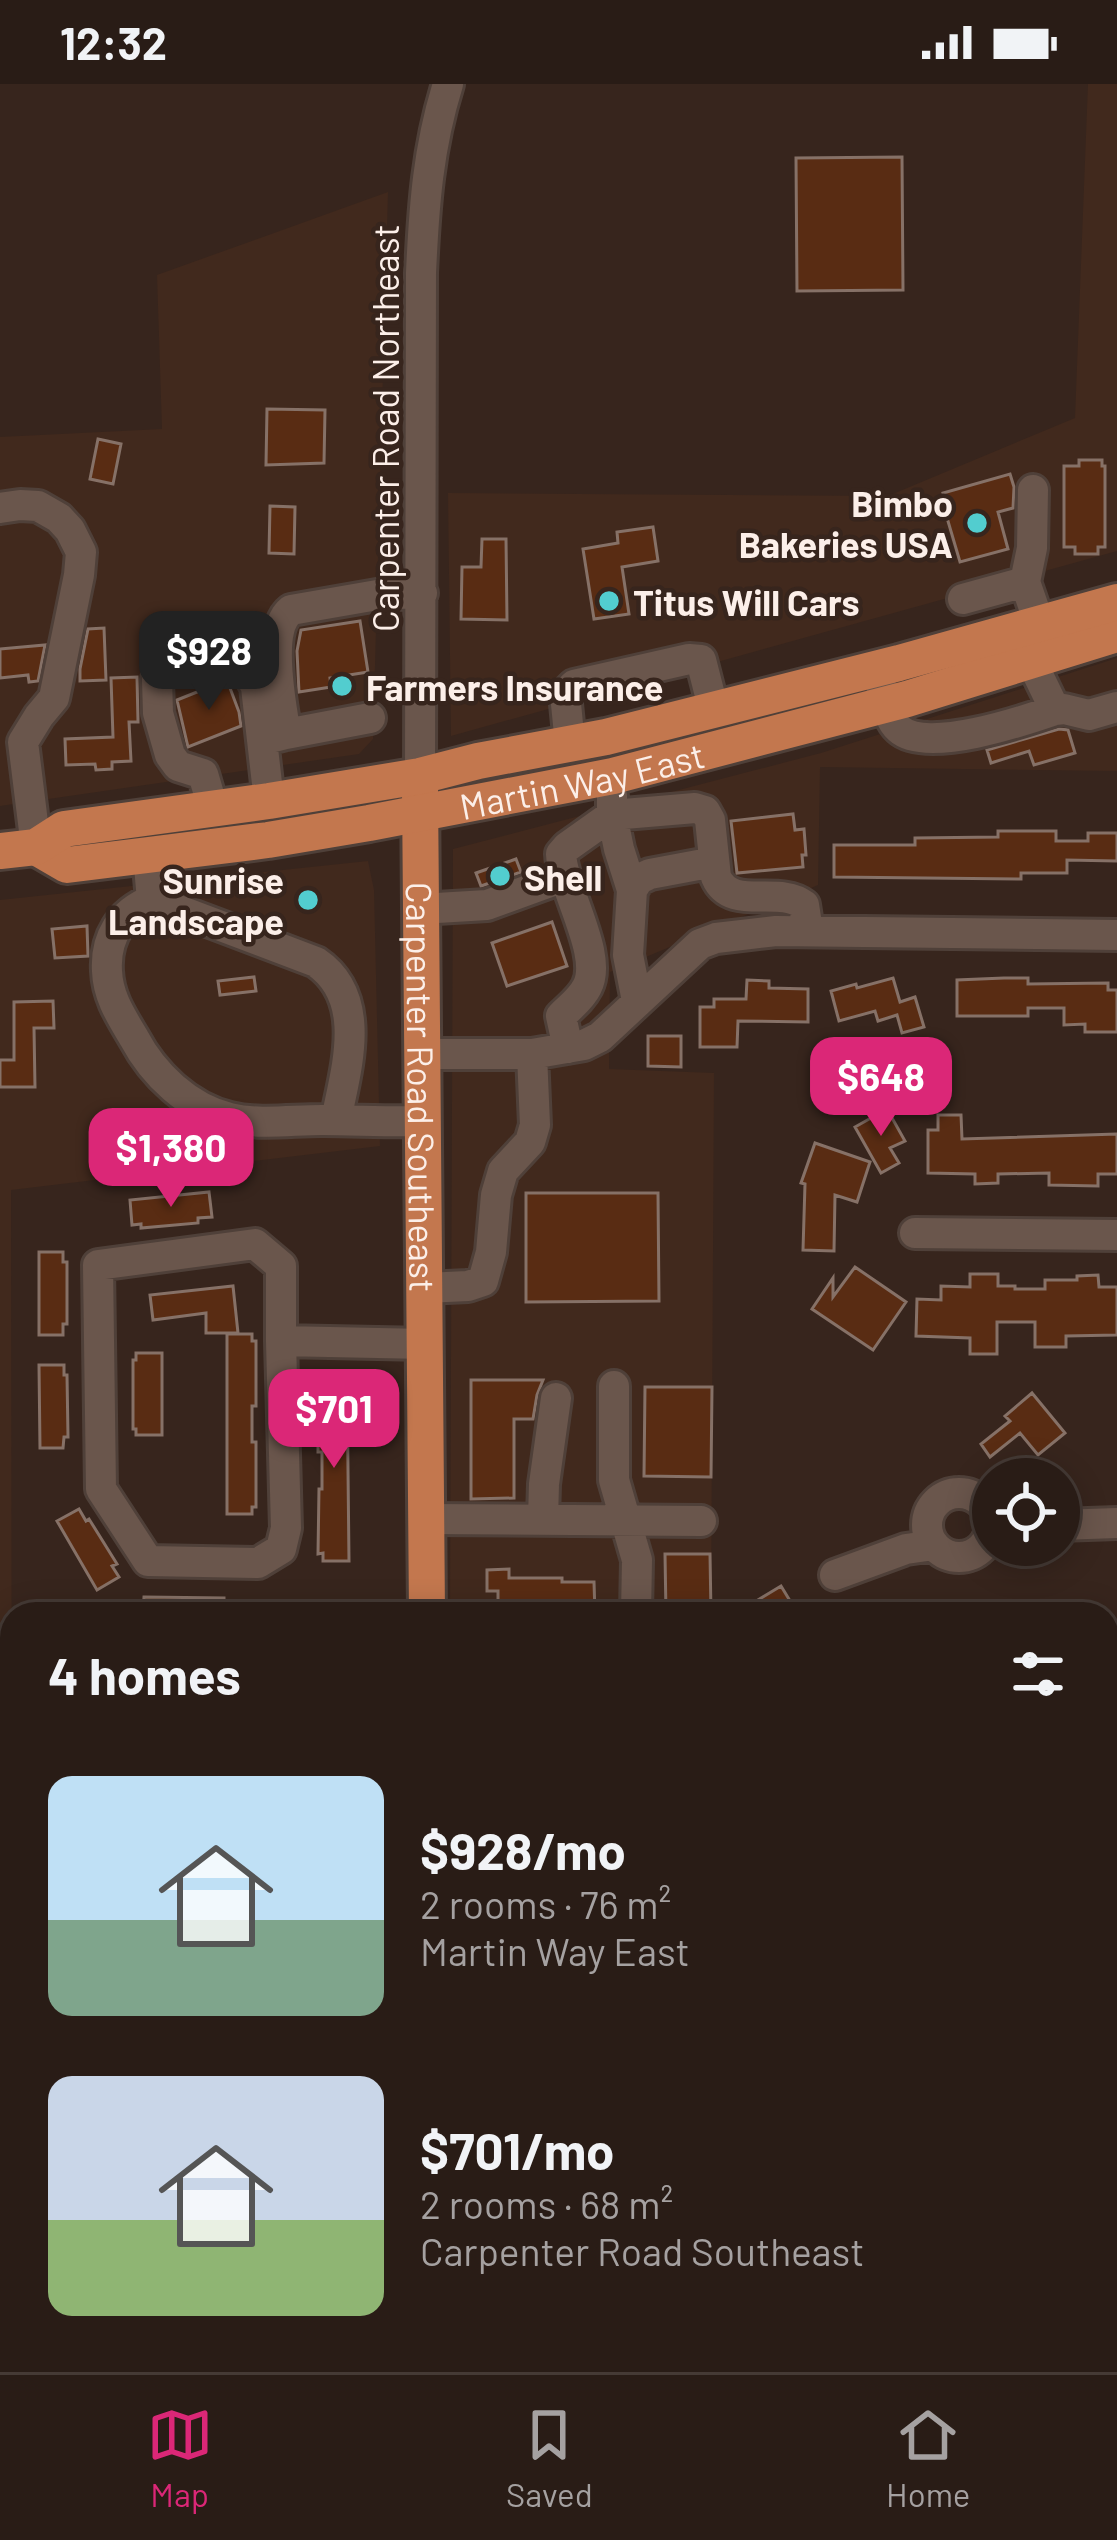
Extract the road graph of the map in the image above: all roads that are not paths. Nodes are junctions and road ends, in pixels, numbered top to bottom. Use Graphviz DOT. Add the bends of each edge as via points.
graph roads {
  1 [pos="448,84"];
  2 [pos="1033,490"];
  3 [pos="0,508"];
  4 [pos="1025,582"];
  5 [pos="422,593"];
  6 [pos="963,599"];
  7 [pos="1117,602"];
  8 [pos="1117,634"];
  9 [pos="1034,642"];
  10 [pos="877,668"];
  11 [pos="886,704"];
  12 [pos="1117,707"];
  13 [pos="714,710"];
  14 [pos="1055,710"];
  15 [pos="370,718"];
  16 [pos="274,737"];
  17 [pos="11,738"];
  18 [pos="570,744"];
  19 [pos="420,776"];
  20 [pos="613,776"];
  21 [pos="269,801"];
  22 [pos="213,808"];
  23 [pos="420,813"];
  24 [pos="612,815"];
  25 [pos="18,849"];
  26 [pos="148,855"];
  27 [pos="714,862"];
  28 [pos="564,877"];
  29 [pos="632,890"];
  30 [pos="152,900"];
  31 [pos="420,909"];
  32 [pos="808,932"];
  33 [pos="1117,935"];
  34 [pos="637,1001"];
  35 [pos="568,1048"];
  36 [pos="422,1054"];
  37 [pos="532,1054"];
  38 [pos="336,1120"];
  39 [pos="423,1121"];
  40 [pos="915,1233"];
  41 [pos="1117,1235"];
  42 [pos="425,1288"];
  43 [pos="281,1341"];
  44 [pos="426,1344"];
  45 [pos="614,1386"];
  46 [pos="556,1398"];
  47 [pos="972,1496"];
  48 [pos="428,1519"];
  49 [pos="543,1519"];
  50 [pos="627,1521"];
  51 [pos="701,1521"];
  52 [pos="1117,1523"];
  53 [pos="1080,1525"];
  54 [pos="934,1546"];
  55 [pos="972,1552"];
  56 [pos="835,1575"];
  57 [pos="427,1602"];
  58 [pos="637,1602"];
  1 -- 5 [label="street, Carpenter Road Northeast" via="424,190"];
  2 -- 4 [label="street"];
  3 -- 17 [label="street" via="38,506 59,518 81,552 54,698"];
  4 -- 6 [label="street"];
  4 -- 9 [label="street"];
  5 -- 16 [label="street" via="284,615"];
  5 -- 19 [label="street, Carpenter Road Northeast"];
  7 -- 9 [label="main road, Martin Way East"];
  8 -- 9 [label="main road, Martin Way East"];
  9 -- 10 [label="main road, Martin Way East"];
  9 -- 11 [label="main road, Martin Way East"];
  9 -- 14 [label="street"];
  10 -- 11 [label="street"];
  10 -- 13 [label="main road, Martin Way East"];
  11 -- 14 [label="street" via="902,733 945,737"];
  11 -- 20 [label="main road, Martin Way East"];
  12 -- 14 [label="street" via="1089,715"];
  13 -- 18 [label="main road, Martin Way East"];
  13 -- 18 [label="street" via="701,660 620,674 565,694"];
  15 -- 16 [label="street"];
  16 -- 21 [label="street"];
  16 -- 22 [label="street" via="243,662 195,650 169,660 158,679 158,713 170,755 203,774"];
  17 -- 25 [label="street"];
  18 -- 19 [label="main road, Martin Way East"];
  19 -- 21 [label="main road, Martin Way East"];
  19 -- 23 [label="main road, Carpenter Road Southeast"];
  20 -- 23 [label="main road, Martin Way East"];
  20 -- 24 [label="street"];
  21 -- 22 [label="main road, Martin Way East"];
  22 -- 25 [label="main road, Martin Way East" via="64,829"];
  23 -- 26 [label="main road, Martin Way East"];
  23 -- 31 [label="main road, Carpenter Road Southeast"];
  24 -- 27 [label="street" via="705,812"];
  24 -- 28 [label="street" via="561,854"];
  24 -- 29 [label="street"];
  25 -- 26 [label="main road, Martin Way East" via="67,865"];
  26 -- 30 [label="street"];
  27 -- 29 [label="street" via="650,874"];
  27 -- 32 [label="street" via="716,877 735,896 794,897 804,905"];
  28 -- 31 [label="street" via="487,905"];
  28 -- 35 [label="street" via="592,963 589,984 561,1016"];
  29 -- 34 [label="street" via="628,955"];
  30 -- 38 [label="street" via="316,962 334,979 351,1023"];
  30 -- 38 [label="street" via="117,926 107,962 112,999 154,1072 229,1118"];
  31 -- 36 [label="main road, Carpenter Road Southeast"];
  32 -- 33 [label="street"];
  32 -- 34 [label="street" via="700,944"];
  34 -- 35 [label="street" via="600,1037"];
  35 -- 37 [label="street"];
  36 -- 37 [label="street"];
  36 -- 39 [label="main road, Carpenter Road Southeast"];
  37 -- 42 [label="street" via="533,1133 503,1171 483,1281"];
  38 -- 39 [label="street"];
  39 -- 42 [label="main road, Carpenter Road Southeast"];
  40 -- 41 [label="street"];
  42 -- 44 [label="main road, Carpenter Road Southeast"];
  43 -- 43 [label="street" via="281,1266 255,1244 98,1265 101,1489 148,1561 258,1563 281,1549"];
  43 -- 44 [label="street"];
  44 -- 48 [label="main road, Carpenter Road Southeast"];
  45 -- 50 [label="street" via="614,1480"];
  46 -- 49 [label="street"];
  47 -- 54 [label="street" via="940,1498 928,1515"];
  48 -- 49 [label="street"];
  48 -- 57 [label="main road, Carpenter Road Southeast"];
  49 -- 50 [label="street"];
  50 -- 51 [label="street"];
  50 -- 58 [label="street"];
  52 -- 53 [label="street"];
  54 -- 55 [label="street" via="963,1557"];
  54 -- 56 [label="street"];
}
